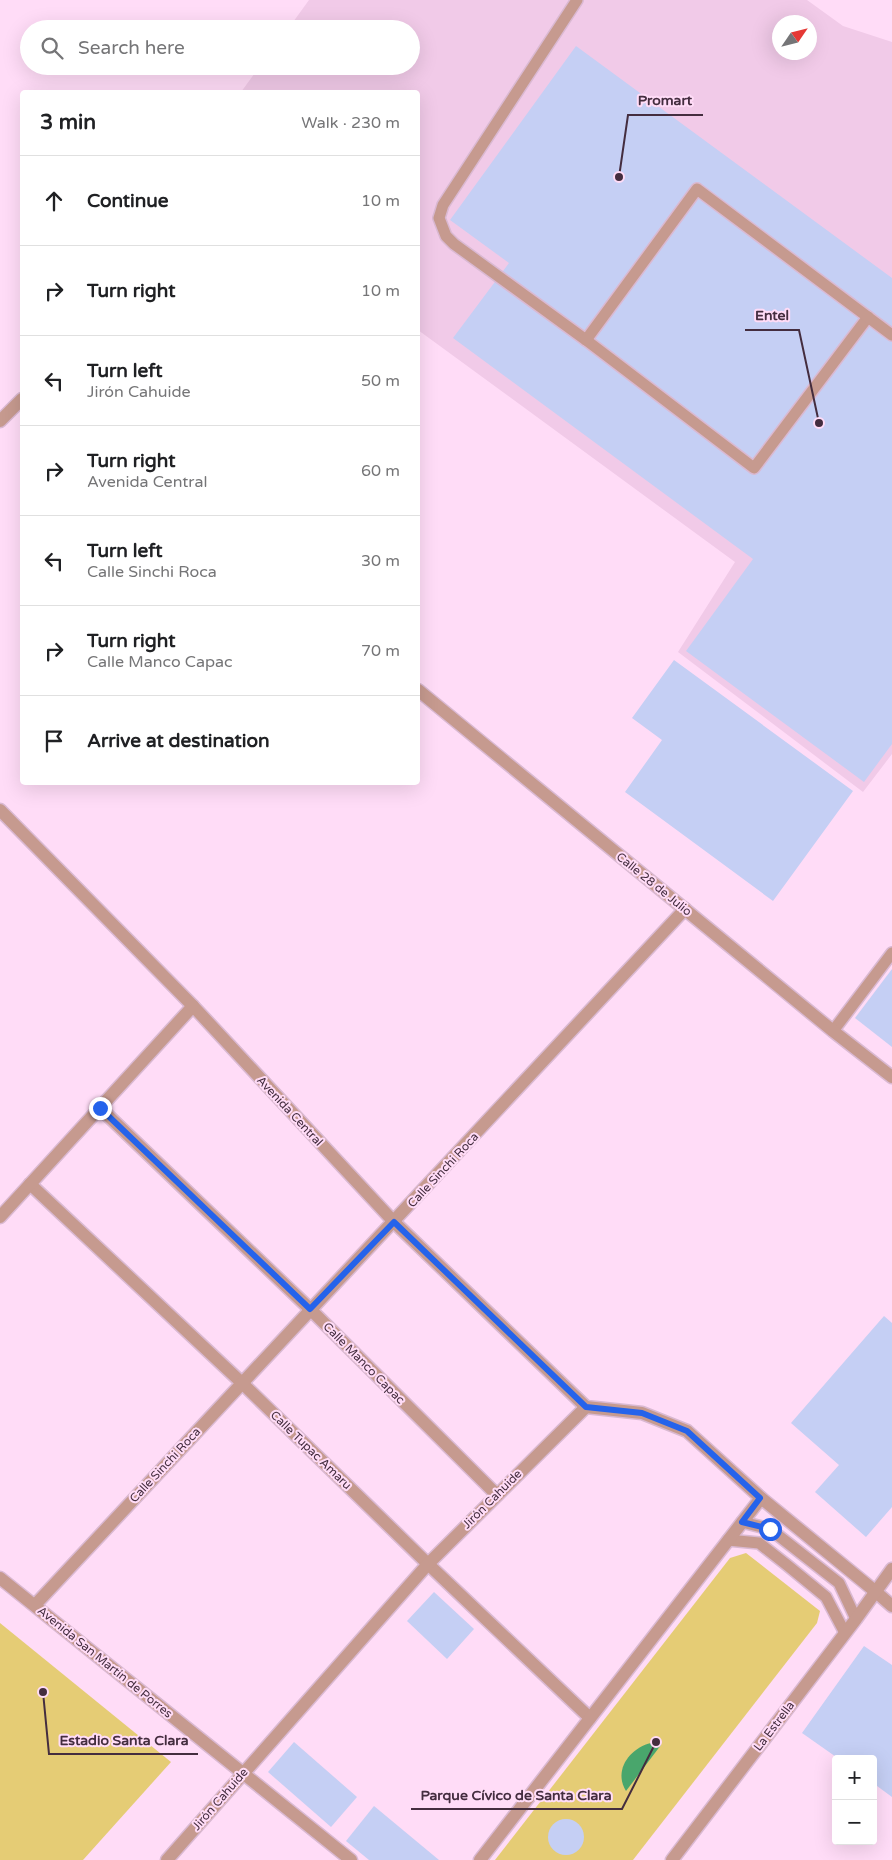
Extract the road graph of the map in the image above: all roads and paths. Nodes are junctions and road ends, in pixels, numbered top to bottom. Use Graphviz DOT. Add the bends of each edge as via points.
graph roads {
  1 [pos="577,0"];
  2 [pos="868,317"];
  3 [pos="892,334"];
  4 [pos="586,340"];
  5 [pos="20,401"];
  6 [pos="0,421"];
  7 [pos="420,692"];
  8 [pos="0,810"];
  9 [pos="685,910"];
  10 [pos="892,953"];
  11 [pos="194,1006"];
  12 [pos="833,1031"];
  13 [pos="892,1077"];
  14 [pos="100,1108"];
  15 [pos="30,1184"];
  16 [pos="0,1216"];
  17 [pos="394,1222"];
  18 [pos="310,1309"];
  19 [pos="242,1383"];
  20 [pos="586,1407"];
  21 [pos="497,1495"];
  22 [pos="760,1498"];
  23 [pos="742,1522"];
  24 [pos="728,1540"];
  25 [pos="428,1564"];
  26 [pos="892,1569"];
  27 [pos="0,1578"];
  28 [pos="876,1592"];
  29 [pos="35,1605"];
  30 [pos="892,1606"];
  31 [pos="856,1619"];
  32 [pos="845,1633"];
  33 [pos="590,1718"];
  34 [pos="242,1773"];
  35 [pos="167,1860"];
  36 [pos="351,1860"];
  37 [pos="480,1860"];
  38 [pos="672,1860"];
  1 -- 4 [label="lane" via="443,205 439,218 446,236 454,244"];
  2 -- 3 [label="lane"];
  2 -- 4 [label="lane" via="754,468"];
  2 -- 4 [label="lane" via="697,189"];
  5 -- 6 [label="street"];
  7 -- 9 [label="street, Calle 28 de Julio"];
  8 -- 11 [label="street, Avenida Central"];
  9 -- 12 [label="street, Calle 28 de Julio"];
  9 -- 17 [label="street, Calle Sinchi Roca"];
  10 -- 12 [label="lane"];
  11 -- 14 [label="street"];
  11 -- 17 [label="street, Avenida Central"];
  12 -- 13 [label="street, Calle 28 de Julio"];
  14 -- 15 [label="street"];
  14 -- 18 [label="street, Calle Manco Capac"];
  15 -- 16 [label="street"];
  15 -- 19 [label="street, Calle Tupac Amaru"];
  17 -- 18 [label="street, Calle Sinchi Roca"];
  17 -- 20 [label="street, Avenida Central"];
  18 -- 19 [label="street, Calle Sinchi Roca"];
  18 -- 21 [label="street, Calle Manco Capac"];
  19 -- 25 [label="street, Calle Tupac Amaru"];
  19 -- 29 [label="street, Calle Sinchi Roca"];
  20 -- 21 [label="street, Jirón Cahuide"];
  20 -- 22 [label="street" via="642,1413 687,1431"];
  21 -- 25 [label="street, Jirón Cahuide"];
  22 -- 23 [label="street"];
  22 -- 28 [label="street"];
  23 -- 24 [label="street"];
  23 -- 31 [label="lane" via="770,1529 839,1583"];
  24 -- 32 [label="lane" via="759,1543 826,1596"];
  24 -- 33 [label="street"];
  25 -- 33 [label="street, Calle Tupac Amaru"];
  25 -- 34 [label="street, Jirón Cahuide"];
  26 -- 28 [label="street, La Estrella"];
  27 -- 29 [label="street, Avenida San Martín de Porres"];
  28 -- 30 [label="street"];
  28 -- 31 [label="street, La Estrella"];
  29 -- 34 [label="street, Avenida San Martín de Porres"];
  31 -- 32 [label="street, La Estrella"];
  32 -- 38 [label="street, La Estrella"];
  33 -- 37 [label="street"];
  34 -- 35 [label="street, Jirón Cahuide"];
  34 -- 36 [label="street, Avenida San Martín de Porres"];
}
